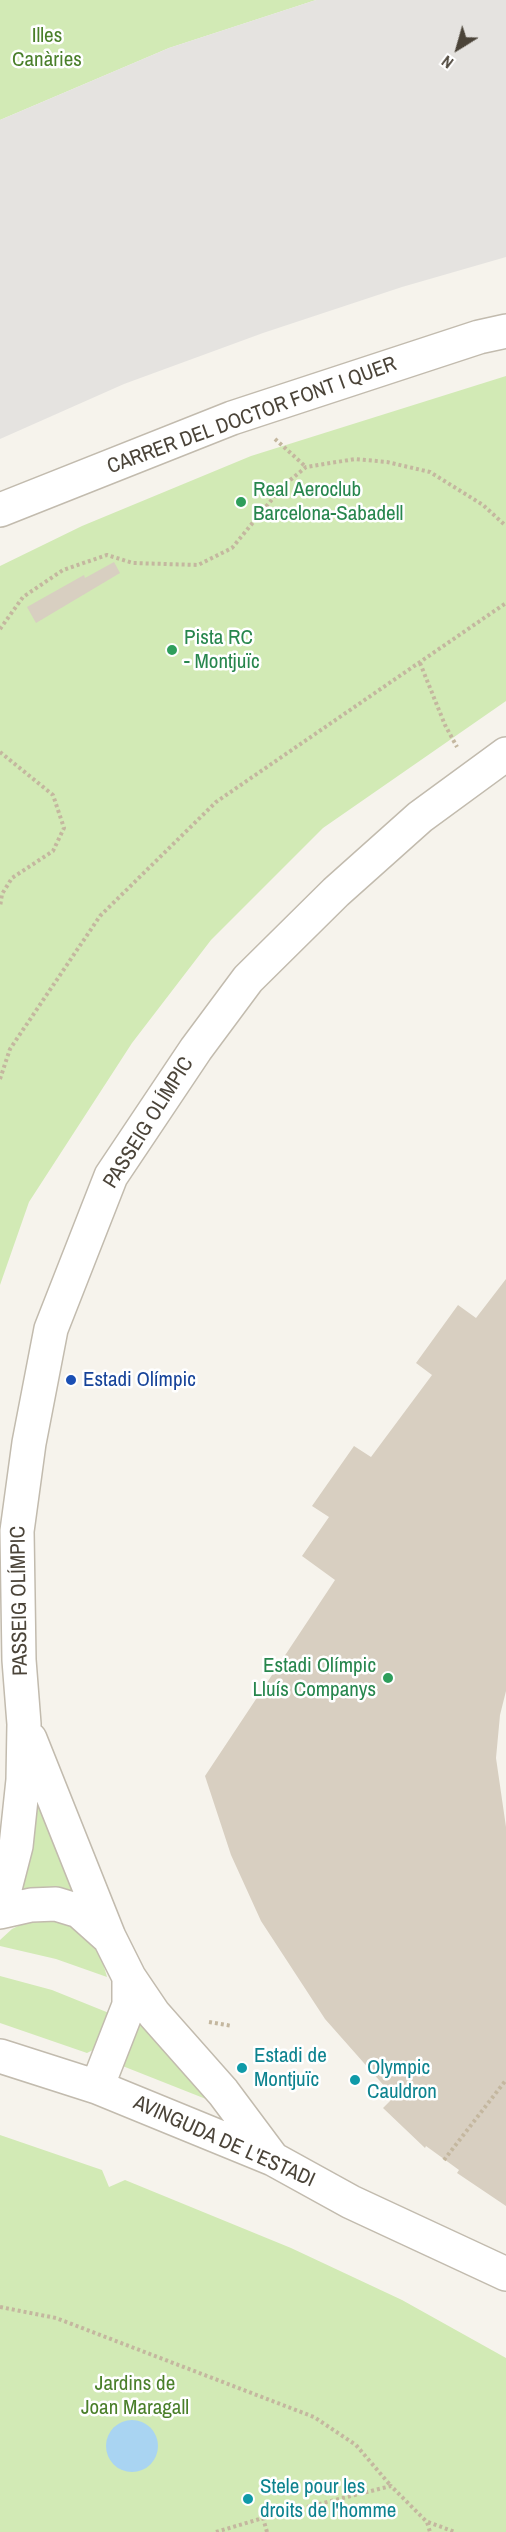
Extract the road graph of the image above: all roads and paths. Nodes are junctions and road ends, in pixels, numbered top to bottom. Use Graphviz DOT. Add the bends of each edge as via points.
graph roads {
  1 [pos="506,331"];
  2 [pos="273,438"];
  3 [pos="306,467"];
  4 [pos="0,510"];
  5 [pos="506,526"];
  6 [pos="506,603"];
  7 [pos="0,629"];
  8 [pos="420,663"];
  9 [pos="0,752"];
  10 [pos="506,754"];
  11 [pos="474,777"];
  12 [pos="0,907"];
  13 [pos="0,1079"];
  14 [pos="24,1724"];
  15 [pos="0,1910"];
  16 [pos="109,1937"];
  17 [pos="129,1977"];
  18 [pos="0,2056"];
  19 [pos="506,2080"];
  20 [pos="97,2087"];
  21 [pos="273,2159"];
  22 [pos="444,2160"];
  23 [pos="506,2274"];
  24 [pos="0,2307"];
  25 [pos="391,2486"];
  26 [pos="263,2518"];
  27 [pos="427,2522"];
  28 [pos="216,2532"];
  29 [pos="267,2532"];
  30 [pos="430,2532"];
  31 [pos="454,2532"];
  1 -- 4 [label="street, CARRER DEL DOCTOR FONT I QUER" via="232,418"];
  2 -- 3 [label="path, CARRER DEL DOCTOR FONT I QUER"];
  3 -- 5 [label="path" via="355,459 429,472 483,505"];
  3 -- 7 [label="path" via="283,486 232,548 198,565 133,563 107,555 63,570 23,597"];
  6 -- 8 [label="path"];
  8 -- 11 [label="path" via="445,725"];
  8 -- 13 [label="path" via="216,802 100,916 10,1049"];
  9 -- 12 [label="path" via="53,795 64,828 53,851 12,878 2,894"];
  10 -- 11 [label="street, PASSEIG OLÍMPIC"];
  11 -- 14 [label="street, PASSEIG OLÍMPIC" via="403,832 248,979 111,1176 51,1329 29,1443 17,1531"];
  14 -- 15 [label="street" via="16,1846"];
  14 -- 16 [label="street"];
  15 -- 16 [label="street" via="56,1905 79,1911"];
  16 -- 17 [label="street"];
  17 -- 20 [label="street" via="129,2005"];
  17 -- 21 [label="street" via="154,2014 223,2092"];
  18 -- 20 [label="street, AVINGUDA DE L'ESTADI"];
  19 -- 22 [label="path"];
  20 -- 21 [label="street, AVINGUDA DE L'ESTADI"];
  21 -- 23 [label="street, AVINGUDA DE L'ESTADI" via="351,2202"];
  24 -- 25 [label="path" via="56,2318 314,2417 356,2445"];
  25 -- 26 [label="path"];
  25 -- 27 [label="path"];
  26 -- 28 [label="path"];
  26 -- 29 [label="path"];
  27 -- 30 [label="path"];
  27 -- 31 [label="path"];
}
